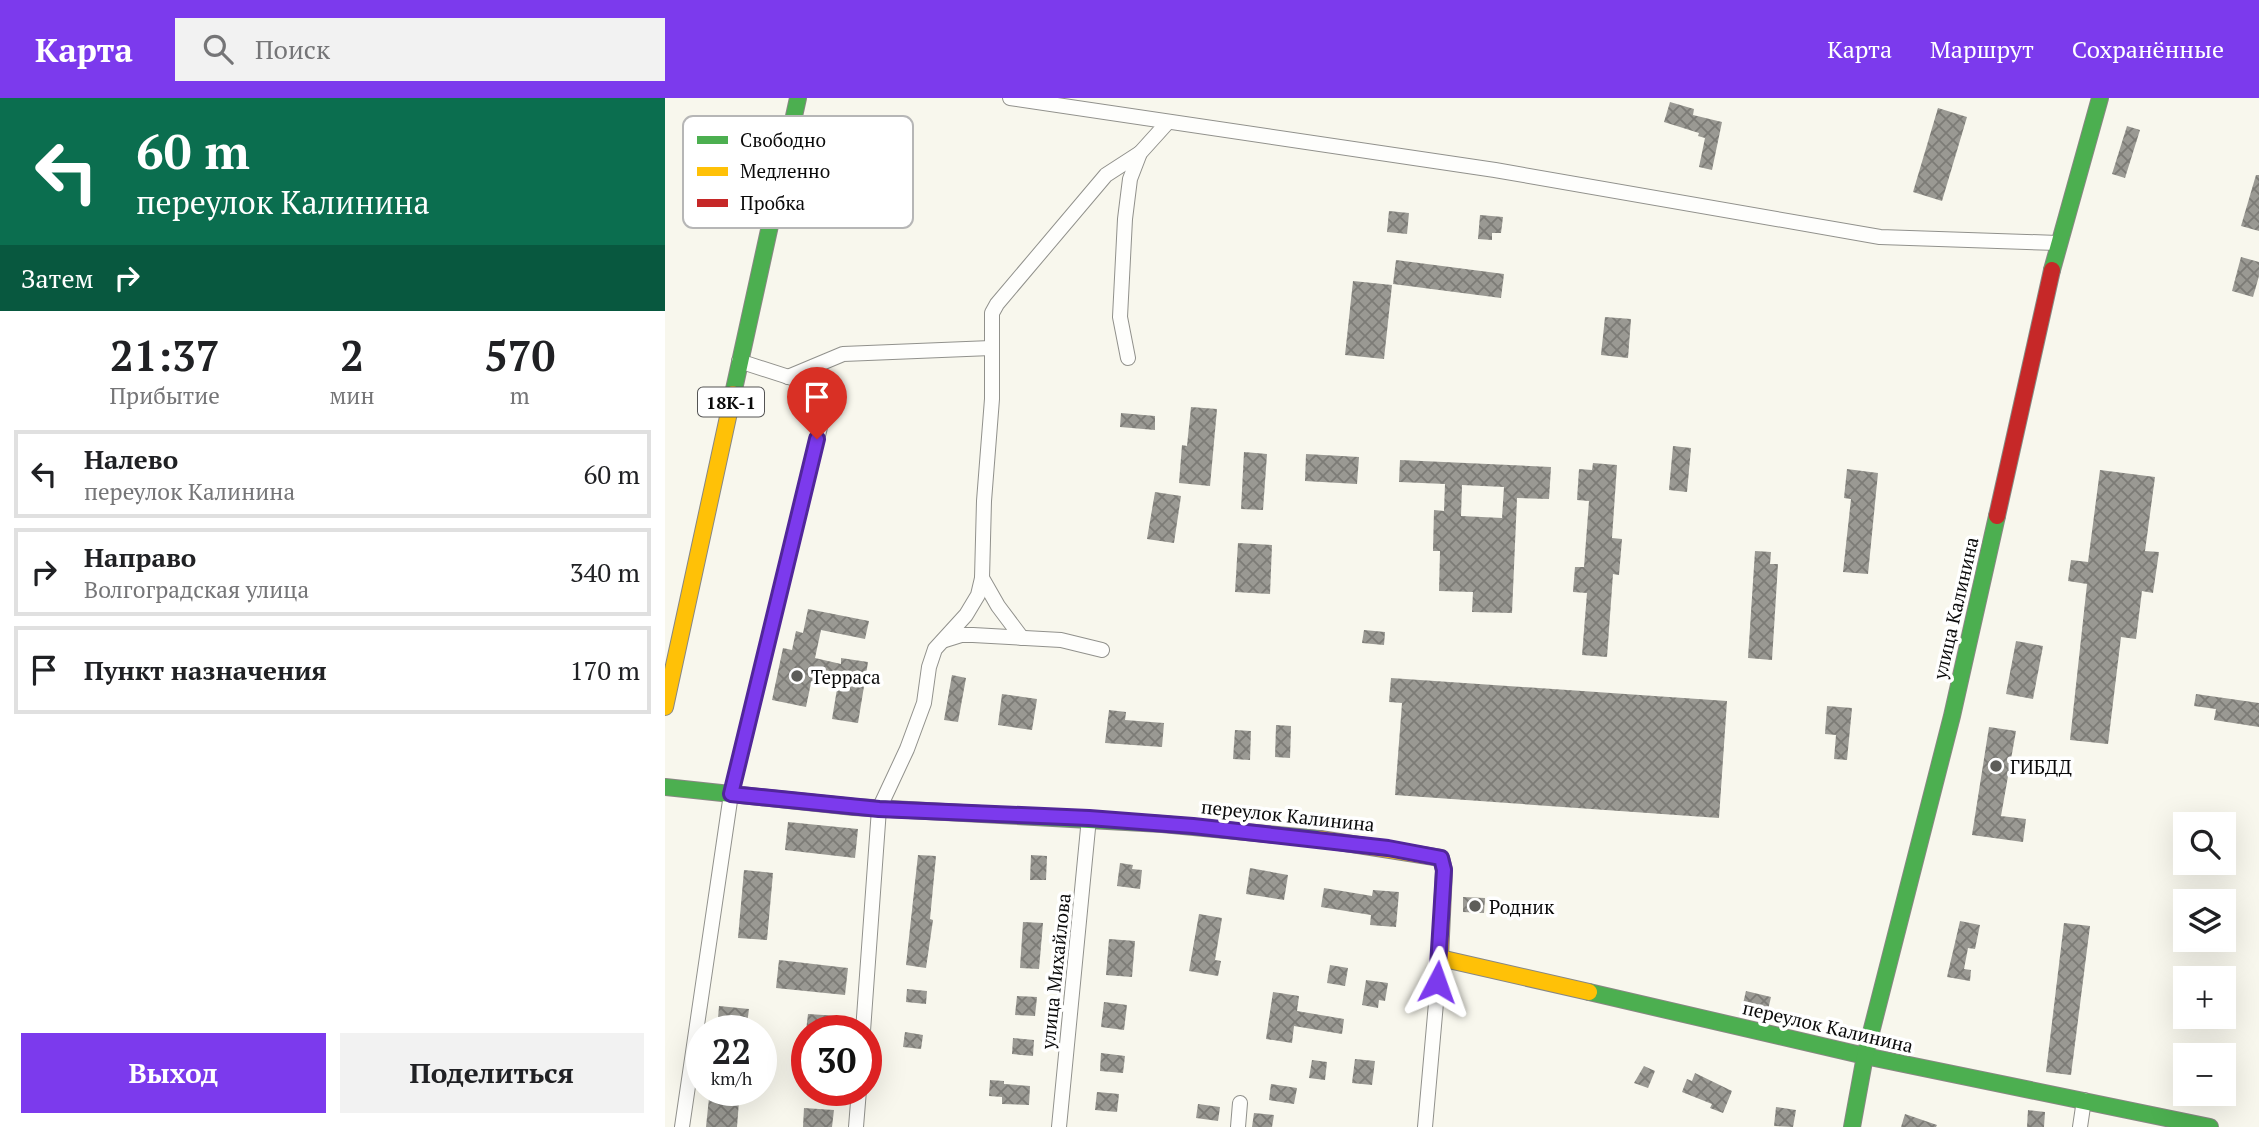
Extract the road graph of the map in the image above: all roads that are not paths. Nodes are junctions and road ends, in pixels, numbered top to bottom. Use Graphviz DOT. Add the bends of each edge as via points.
graph roads {
  1 [pos="798,98"];
  2 [pos="1010,98"];
  3 [pos="2100,98"];
  4 [pos="794,116"];
  5 [pos="1168,121"];
  6 [pos="1140,153"];
  7 [pos="769,228"];
  8 [pos="2058,243"];
  9 [pos="991,348"];
  10 [pos="1128,358"];
  11 [pos="740,361"];
  12 [pos="788,377"];
  13 [pos="982,578"];
  14 [pos="1022,638"];
  15 [pos="942,641"];
  16 [pos="1102,650"];
  17 [pos="665,707"];
  18 [pos="665,787"];
  19 [pos="731,794"];
  20 [pos="879,809"];
  21 [pos="1089,818"];
  22 [pos="1440,958"];
  23 [pos="864,1015"];
  24 [pos="1865,1056"];
  25 [pos="2084,1100"];
  26 [pos="1240,1102"];
  27 [pos="858,1106"];
  28 [pos="683,1127"];
  29 [pos="856,1127"];
  30 [pos="1059,1127"];
  31 [pos="1238,1127"];
  32 [pos="1425,1127"];
  33 [pos="1852,1127"];
  34 [pos="2080,1127"];
  35 [pos="2210,1127"];
  1 -- 4 [label="street, 18К-1"];
  2 -- 5 [label="street"];
  3 -- 8 [label="street, улица Калинина"];
  5 -- 6 [label="street"];
  5 -- 8 [label="street" via="1495,170 1880,237"];
  6 -- 9 [label="street" via="1106,174 997,304 992,313"];
  6 -- 10 [label="street" via="1129,180 1125,219 1120,317"];
  7 -- 11 [label="street, 18К-1"];
  8 -- 24 [label="street, улица Калинина" via="1952,716"];
  9 -- 12 [label="street" via="843,355"];
  9 -- 13 [label="street"];
  11 -- 12 [label="street"];
  11 -- 17 [label="street, 18К-1"];
  12 -- 19 [label="street" via="829,390"];
  13 -- 14 [label="street"];
  13 -- 15 [label="street" via="966,615"];
  14 -- 15 [label="street" via="961,635"];
  14 -- 16 [label="street" via="1061,640"];
  15 -- 20 [label="street" via="929,667 925,704"];
  18 -- 19 [label="street, переулок Калинина"];
  19 -- 20 [label="street, переулок Калинина"];
  19 -- 28 [label="street"];
  20 -- 21 [label="street, переулок Калинина"];
  20 -- 23 [label="street"];
  21 -- 22 [label="street, переулок Калинина" via="1362,845 1441,858"];
  21 -- 30 [label="street, улица Михайлова"];
  22 -- 24 [label="street, переулок Калинина"];
  22 -- 32 [label="street"];
  24 -- 25 [label="street, переулок Калинина"];
  24 -- 33 [label="street, улица Калинина"];
  25 -- 34 [label="street"];
  25 -- 35 [label="street, переулок Калинина"];
  26 -- 31 [label="street"];
  27 -- 29 [label="street"];
}
